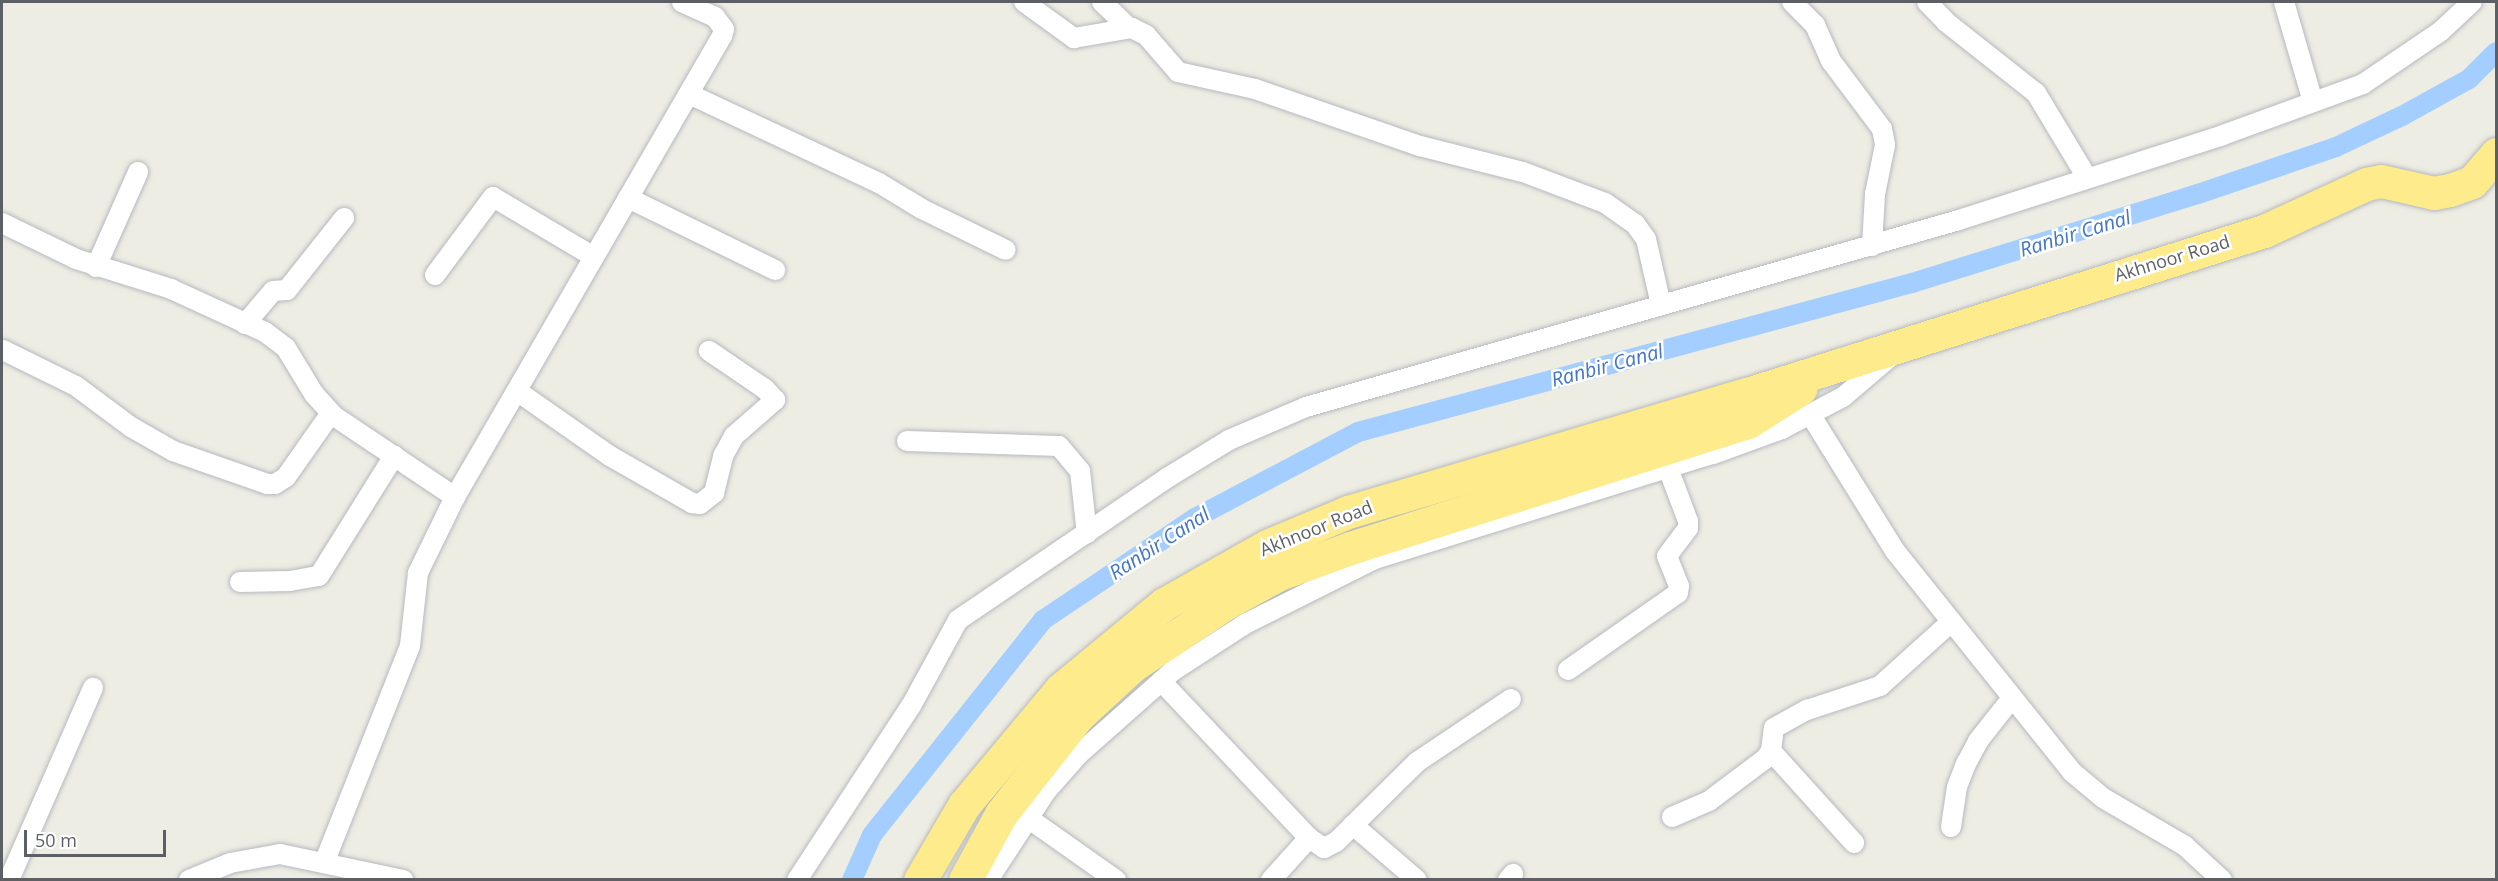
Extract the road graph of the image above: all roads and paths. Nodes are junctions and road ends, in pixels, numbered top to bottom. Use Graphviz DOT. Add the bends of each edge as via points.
graph roads {
  1 [pos="682,2"];
  2 [pos="1024,2"];
  3 [pos="1102,2"];
  4 [pos="1792,2"];
  5 [pos="1927,2"];
  6 [pos="2284,2"];
  7 [pos="2472,2"];
  8 [pos="1128,27"];
  9 [pos="689,94"];
  10 [pos="2313,102"];
  11 [pos="2496,154"];
  12 [pos="138,172"];
  13 [pos="2085,176"];
  14 [pos="628,198"];
  15 [pos="344,218"];
  16 [pos="2,223"];
  17 [pos="1872,246"];
  18 [pos="1006,250"];
  19 [pos="594,257"];
  20 [pos="96,267"];
  21 [pos="775,270"];
  22 [pos="435,275"];
  23 [pos="1661,305"];
  24 [pos="245,324"];
  25 [pos="1905,344"];
  26 [pos="3,350"];
  27 [pos="709,351"];
  28 [pos="1834,367"];
  29 [pos="517,391"];
  30 [pos="331,413"];
  31 [pos="1810,414"];
  32 [pos="907,441"];
  33 [pos="394,456"];
  34 [pos="1668,468"];
  35 [pos="456,496"];
  36 [pos="1087,534"];
  37 [pos="240,582"];
  38 [pos="1952,621"];
  39 [pos="1568,670"];
  40 [pos="1161,681"];
  41 [pos="93,688"];
  42 [pos="2012,698"];
  43 [pos="1511,699"];
  44 [pos="1771,751"];
  45 [pos="1672,817"];
  46 [pos="1028,818"];
  47 [pos="1353,825"];
  48 [pos="1951,827"];
  49 [pos="1309,838"];
  50 [pos="1854,843"];
  51 [pos="325,861"];
  52 [pos="9,879"];
  53 [pos="189,879"];
  54 [pos="403,879"];
  55 [pos="797,879"];
  56 [pos="920,879"];
  57 [pos="965,879"];
  58 [pos="987,879"];
  59 [pos="1116,879"];
  60 [pos="1271,879"];
  61 [pos="1417,879"];
  62 [pos="2222,879"];
  1 -- 9 [label="street" via="715,17 724,29"];
  2 -- 8 [label="street" via="1074,38 1086,39"];
  3 -- 8 [label="street"];
  4 -- 17 [label="street" via="1815,26 1831,61 1882,129 1885,145 1875,194"];
  5 -- 13 [label="street" via="1946,22 2036,93"];
  6 -- 10 [label="street"];
  7 -- 10 [label="street" via="2441,31 2363,84"];
  8 -- 23 [label="street" via="1146,35 1178,72 1301,103 1420,146 1523,172 1605,203 1635,224 1646,239"];
  9 -- 14 [label="street"];
  9 -- 18 [label="street" via="879,183"];
  10 -- 13 [label="street" via="2223,135"];
  11 -- 25 [label="highway, Akhnoor Road" via="2472,182 2450,190 2434,193 2381,181 2366,184 2264,231"];
  12 -- 20 [label="street"];
  13 -- 17 [label="street"];
  14 -- 19 [label="street"];
  14 -- 21 [label="street"];
  15 -- 24 [label="street" via="287,290 273,291"];
  16 -- 20 [label="street"];
  17 -- 23 [label="street"];
  19 -- 22 [label="street" via="493,197"];
  19 -- 29 [label="street"];
  20 -- 24 [label="street" via="171,289"];
  23 -- 36 [label="street" via="1306,407 1229,440"];
  24 -- 30 [label="street" via="265,332 286,348"];
  25 -- 28 [label="highway, Akhnoor Road"];
  25 -- 31 [label="street" via="1851,391"];
  26 -- 30 [label="street" via="76,386 173,451 267,484 286,477"];
  27 -- 29 [label="street" via="775,400 734,436 723,456 714,493 700,504 610,456"];
  28 -- 56 [label="highway, Akhnoor Road" via="1348,512 1230,564 1156,610 1061,689 964,804"];
  28 -- 57 [label="highway, Akhnoor Road" via="1748,422 1350,548 1279,574 1226,603 1132,666 1077,717 1001,814"];
  29 -- 35 [label="street"];
  30 -- 33 [label="street"];
  31 -- 34 [label="street" via="1772,433"];
  31 -- 38 [label="street" via="1876,526"];
  32 -- 36 [label="street" via="1059,446 1080,471"];
  33 -- 35 [label="street"];
  33 -- 37 [label="street" via="319,576"];
  34 -- 39 [label="street" via="1688,521 1688,528 1667,556 1679,586 1678,594"];
  34 -- 40 [label="street" via="1375,559 1245,624"];
  35 -- 51 [label="street" via="418,573 410,646"];
  36 -- 55 [label="street" via="958,620 911,706"];
  38 -- 42 [label="street"];
  38 -- 44 [label="street" via="1880,686 1807,710 1774,728"];
  40 -- 46 [label="street" via="1078,754"];
  40 -- 49 [label="street"];
  41 -- 52 [label="street"];
  42 -- 48 [label="street" via="1978,741 1966,764 1957,787"];
  42 -- 62 [label="street" via="2082,783 2185,846"];
  43 -- 47 [label="street" via="1417,762"];
  44 -- 45 [label="street" via="1709,801"];
  44 -- 50 [label="street"];
  46 -- 58 [label="street"];
  46 -- 59 [label="street"];
  47 -- 49 [label="street" via="1324,848"];
  47 -- 61 [label="street"];
  49 -- 60 [label="street"];
  51 -- 53 [label="street" via="280,854 256,856"];
  51 -- 54 [label="street"];
}
